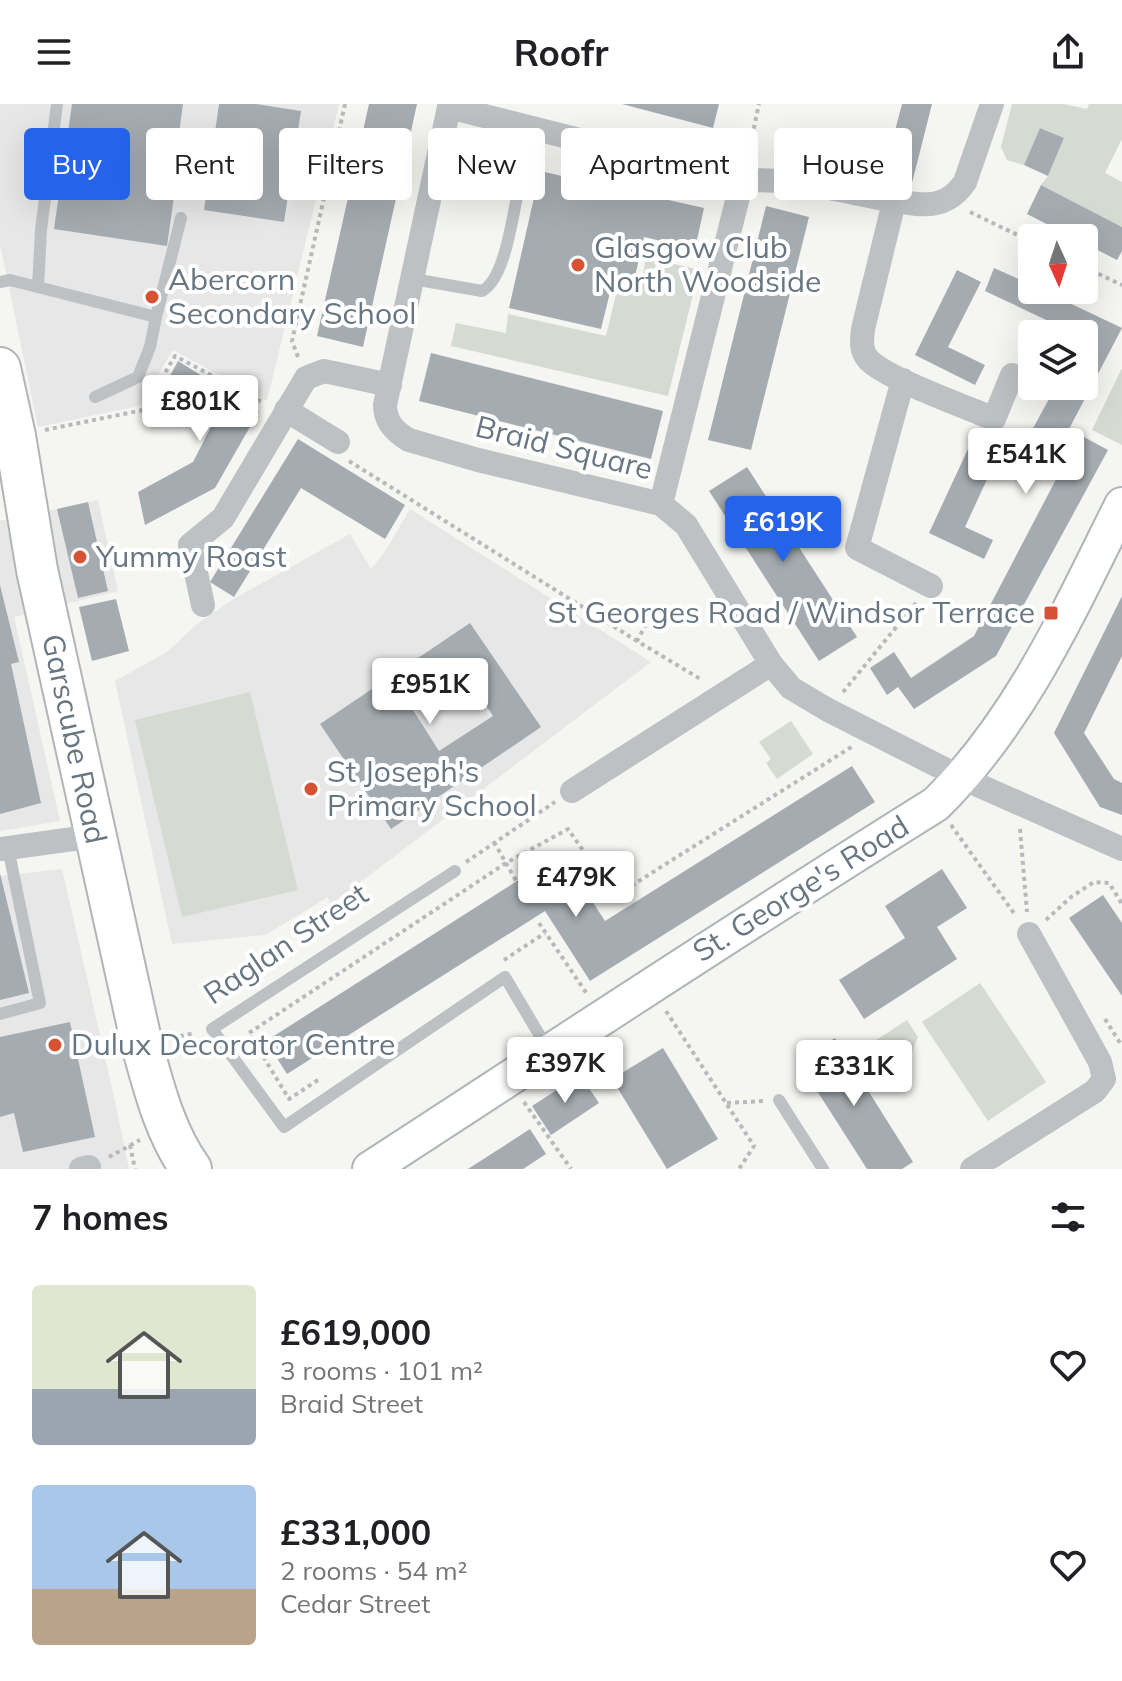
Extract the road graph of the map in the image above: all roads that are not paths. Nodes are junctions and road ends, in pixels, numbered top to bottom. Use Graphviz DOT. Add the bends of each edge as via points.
graph roads {
  1 [pos="57,104"];
  2 [pos="992,104"];
  3 [pos="561,135"];
  4 [pos="758,180"];
  5 [pos="516,200"];
  6 [pos="737,200"];
  7 [pos="894,202"];
  8 [pos="181,218"];
  9 [pos="413,279"];
  10 [pos="0,282"];
  11 [pos="38,287"];
  12 [pos="156,317"];
  13 [pos="0,368"];
  14 [pos="1012,375"];
  15 [pos="903,380"];
  16 [pos="390,385"];
  17 [pos="95,397"];
  18 [pos="286,410"];
  19 [pos="340,449"];
  20 [pos="661,504"];
  21 [pos="1122,505"];
  22 [pos="931,586"];
  23 [pos="203,605"];
  24 [pos="771,664"];
  25 [pos="962,778"];
  26 [pos="572,791"];
  27 [pos="95,836"];
  28 [pos="4,849"];
  29 [pos="1122,849"];
  30 [pos="455,871"];
  31 [pos="1037,928"];
  32 [pos="0,1014"];
  33 [pos="550,1052"];
  34 [pos="779,1100"];
  35 [pos="152,1122"];
  36 [pos="191,1169"];
  37 [pos="222,1169"];
  38 [pos="370,1169"];
  39 [pos="823,1169"];
  40 [pos="972,1169"];
  1 -- 11 [label="lane"];
  2 -- 7 [label="street" via="958,193 930,205"];
  3 -- 9 [label="street, Braid Square" via="449,107"];
  4 -- 7 [label="street" via="796,181"];
  5 -- 9 [label="lane" via="491,287 482,291"];
  6 -- 20 [label="street, Braid Square"];
  7 -- 15 [label="street" via="861,346 876,366"];
  8 -- 12 [label="lane"];
  9 -- 16 [label="street, Braid Square"];
  10 -- 11 [label="lane"];
  11 -- 12 [label="lane"];
  12 -- 17 [label="lane" via="138,377"];
  13 -- 27 [label="main road, Garscube Road"];
  14 -- 15 [label="street" via="994,419"];
  15 -- 22 [label="street" via="857,548"];
  16 -- 18 [label="street" via="324,371 306,378"];
  16 -- 20 [label="street, Braid Square" via="387,418 409,440"];
  18 -- 19 [label="street"];
  18 -- 23 [label="street" via="223,518 190,545"];
  20 -- 24 [label="street" via="686,525"];
  21 -- 25 [label="street, St. George's Road" via="1043,662 1003,727"];
  24 -- 25 [label="street" via="791,688"];
  24 -- 26 [label="street"];
  25 -- 29 [label="street"];
  25 -- 33 [label="street, St. George's Road" via="936,804"];
  27 -- 28 [label="street"];
  27 -- 35 [label="main road, Garscube Road" via="142,1045"];
  28 -- 32 [label="lane" via="40,1003"];
  30 -- 33 [label="lane, Raglan Street" via="212,1029 284,1127 505,977"];
  31 -- 40 [label="street" via="1104,1079 1095,1091"];
  33 -- 38 [label="street, St. George's Road"];
  34 -- 39 [label="lane"];
  35 -- 36 [label="main road, Garscube Road"];
  35 -- 37 [label="main road" via="183,1121"];
}
